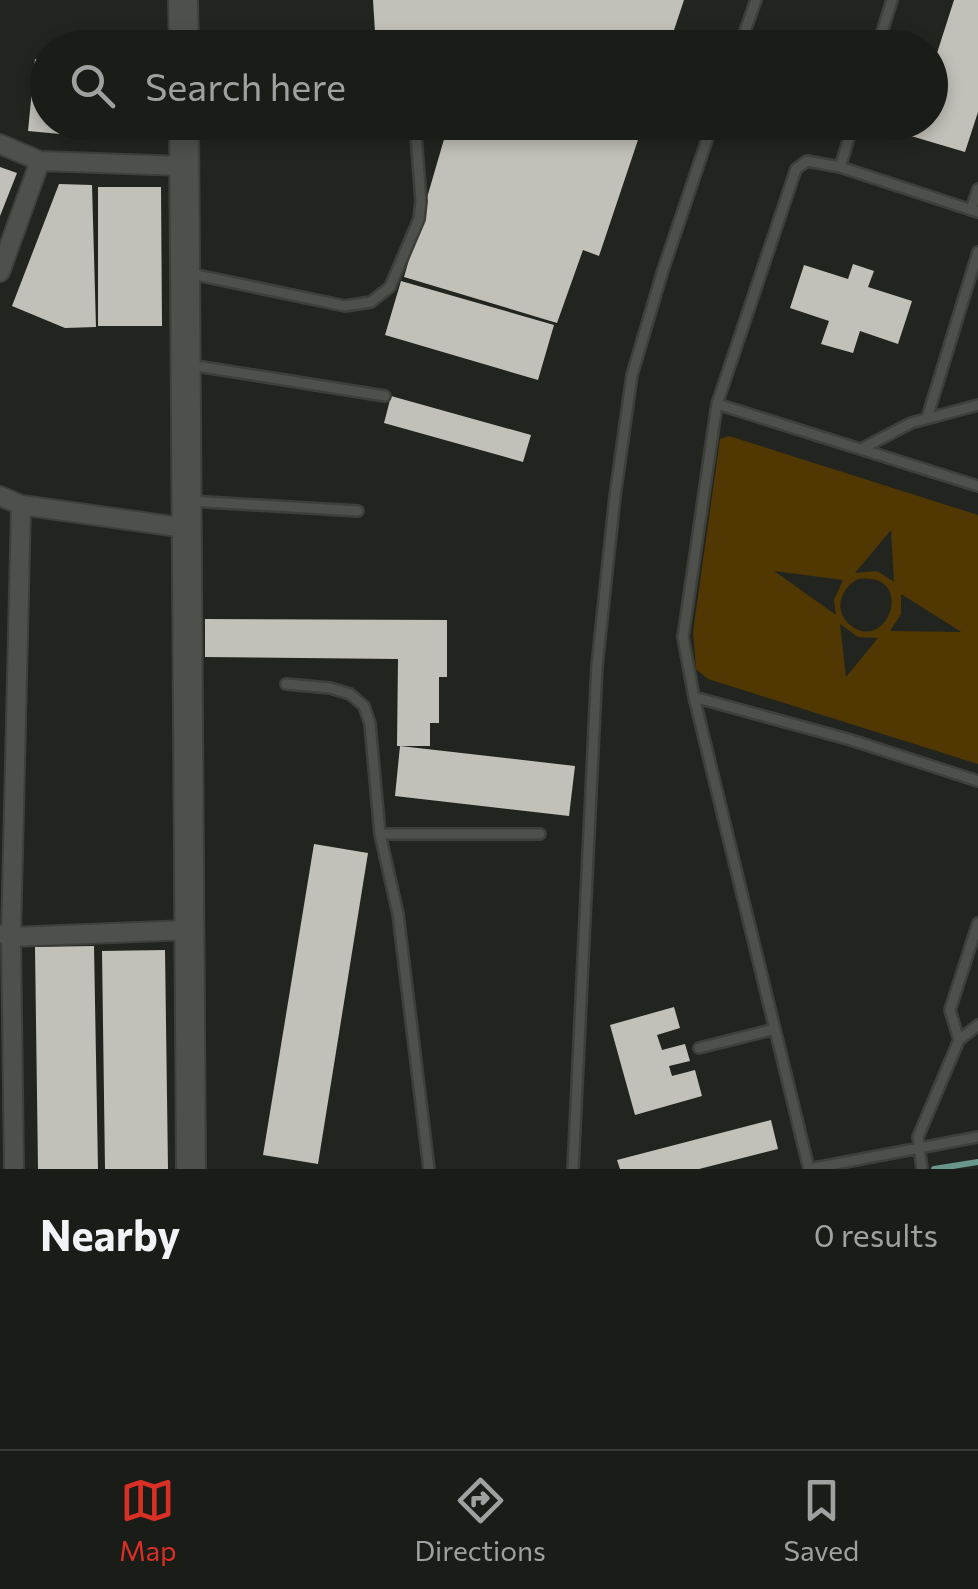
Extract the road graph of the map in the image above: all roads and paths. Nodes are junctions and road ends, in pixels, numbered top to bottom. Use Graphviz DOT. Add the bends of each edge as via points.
graph roads {
  1 [pos="183,0"];
  2 [pos="756,0"];
  3 [pos="892,0"];
  4 [pos="184,30"];
  5 [pos="745,30"];
  6 [pos="883,30"];
  7 [pos="184,140"];
  8 [pos="416,140"];
  9 [pos="708,140"];
  10 [pos="848,140"];
  11 [pos="0,144"];
  12 [pos="40,161"];
  13 [pos="184,166"];
  14 [pos="840,167"];
  15 [pos="978,189"];
  16 [pos="974,211"];
  17 [pos="978,252"];
  18 [pos="0,272"];
  19 [pos="185,273"];
  20 [pos="186,364"];
  21 [pos="385,396"];
  22 [pos="717,404"];
  23 [pos="978,405"];
  24 [pos="928,418"];
  25 [pos="861,449"];
  26 [pos="978,486"];
  27 [pos="0,496"];
  28 [pos="20,505"];
  29 [pos="358,511"];
  30 [pos="186,515"];
  31 [pos="286,684"];
  32 [pos="694,697"];
  33 [pos="978,781"];
  34 [pos="380,834"];
  35 [pos="540,834"];
  36 [pos="978,923"];
  37 [pos="188,930"];
  38 [pos="6,934"];
  39 [pos="978,1025"];
  40 [pos="775,1029"];
  41 [pos="958,1040"];
  42 [pos="700,1048"];
  43 [pos="978,1137"];
  44 [pos="919,1147"];
  45 [pos="855,1159"];
  46 [pos="922,1165"];
  47 [pos="14,1169"];
  48 [pos="190,1169"];
  49 [pos="429,1169"];
  50 [pos="573,1169"];
  51 [pos="809,1169"];
  52 [pos="867,1169"];
  1 -- 4 [label="street"];
  2 -- 5 [label="lane"];
  3 -- 6 [label="lane"];
  7 -- 13 [label="street"];
  8 -- 19 [label="lane" via="419,219 390,287 371,302 345,306"];
  9 -- 50 [label="lane" via="632,375 618,479 598,666"];
  10 -- 14 [label="lane"];
  11 -- 12 [label="street"];
  12 -- 13 [label="street"];
  12 -- 18 [label="street"];
  13 -- 19 [label="street"];
  14 -- 16 [label="lane"];
  14 -- 22 [label="lane" via="807,160 796,168"];
  15 -- 16 [label="lane"];
  17 -- 24 [label="lane"];
  19 -- 20 [label="street"];
  20 -- 21 [label="lane"];
  20 -- 30 [label="street"];
  22 -- 25 [label="lane"];
  22 -- 32 [label="lane" via="683,637"];
  23 -- 24 [label="lane"];
  24 -- 25 [label="lane"];
  25 -- 26 [label="lane"];
  27 -- 28 [label="street"];
  28 -- 30 [label="street"];
  28 -- 38 [label="street"];
  29 -- 30 [label="lane"];
  30 -- 37 [label="street"];
  31 -- 34 [label="lane" via="330,688 364,706"];
  32 -- 33 [label="lane"];
  32 -- 40 [label="lane"];
  34 -- 35 [label="lane"];
  34 -- 49 [label="lane" via="398,914"];
  36 -- 41 [label="lane" via="950,1010"];
  37 -- 38 [label="street"];
  37 -- 48 [label="street"];
  38 -- 47 [label="street"];
  39 -- 41 [label="lane"];
  40 -- 42 [label="lane"];
  40 -- 51 [label="lane"];
  41 -- 44 [label="lane"];
  43 -- 44 [label="lane"];
  44 -- 45 [label="lane"];
  44 -- 46 [label="lane"];
  45 -- 51 [label="lane"];
  45 -- 52 [label="lane"];
}
